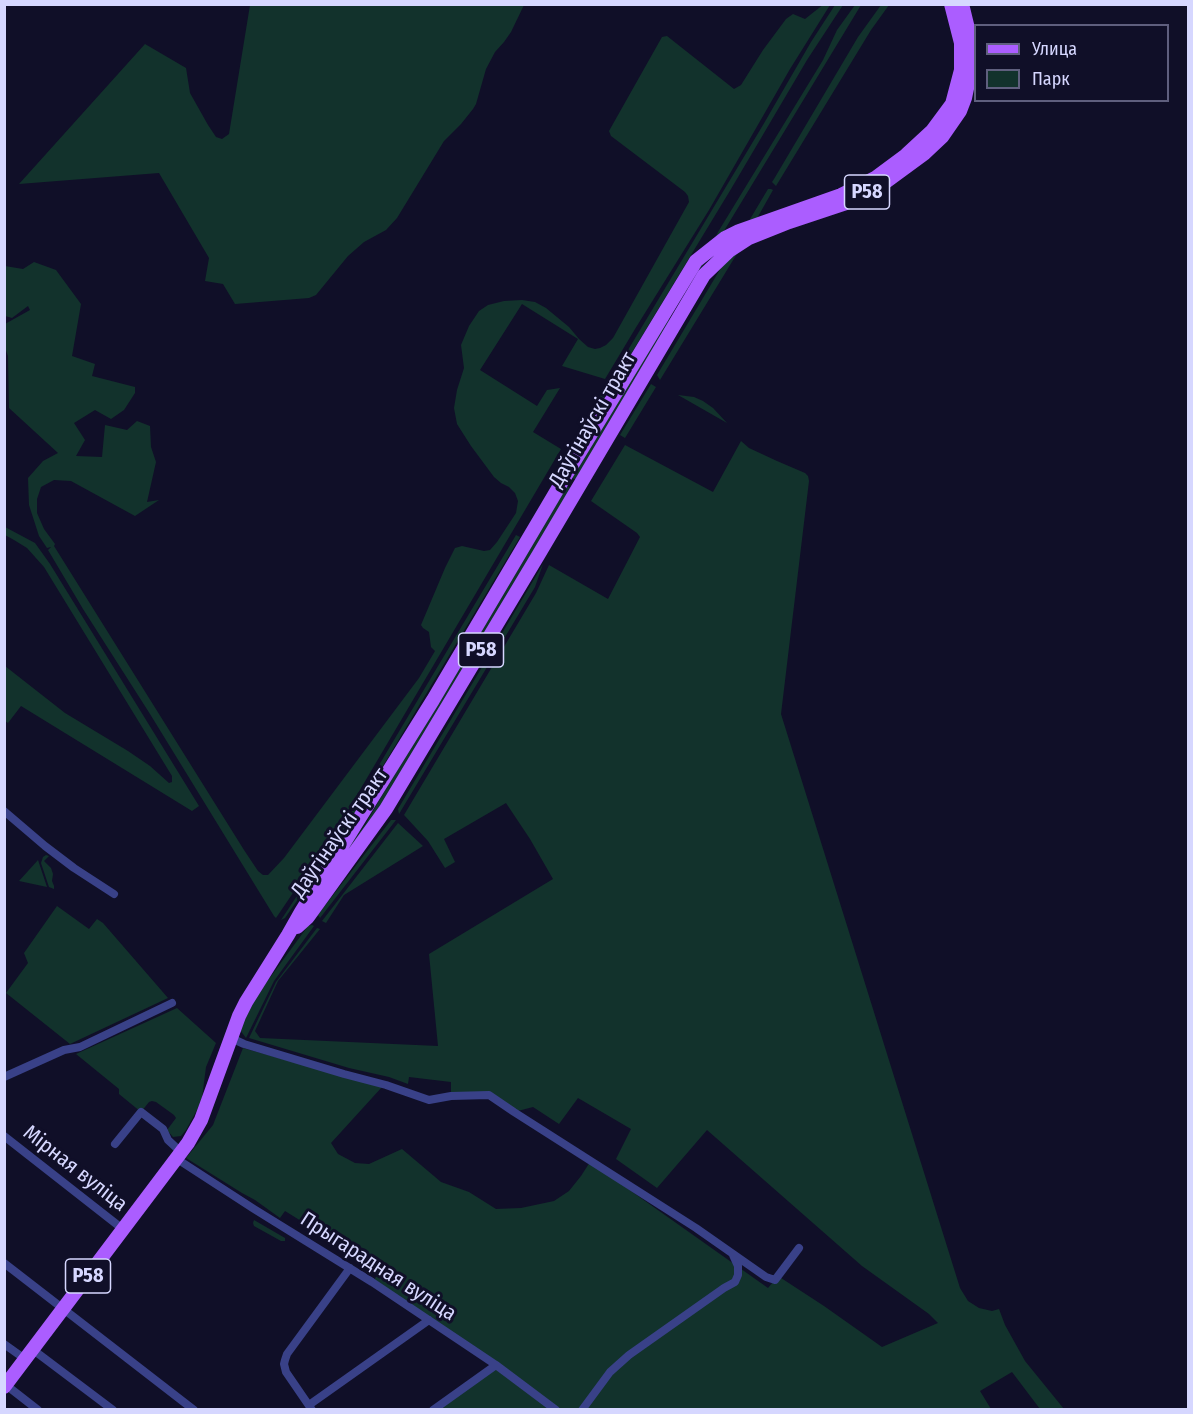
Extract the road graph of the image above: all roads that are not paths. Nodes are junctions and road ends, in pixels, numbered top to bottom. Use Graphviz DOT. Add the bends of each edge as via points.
graph roads {
  1 [pos="951,4"];
  2 [pos="962,4"];
  3 [pos="666,309"];
  4 [pos="679,316"];
  5 [pos="4,811"];
  6 [pos="114,894"];
  7 [pos="288,935"];
  8 [pos="172,1004"];
  9 [pos="231,1038"];
  10 [pos="4,1077"];
  11 [pos="4,1136"];
  12 [pos="115,1144"];
  13 [pos="180,1156"];
  14 [pos="124,1230"];
  15 [pos="799,1248"];
  16 [pos="732,1253"];
  17 [pos="4,1263"];
  18 [pos="350,1268"];
  19 [pos="63,1309"];
  20 [pos="429,1320"];
  21 [pos="4,1344"];
  22 [pos="28,1354"];
  23 [pos="496,1365"];
  24 [pos="5,1386"];
  25 [pos="310,1407"];
  26 [pos="38,1410"];
  27 [pos="113,1410"];
  28 [pos="194,1410"];
  29 [pos="433,1410"];
  30 [pos="556,1410"];
  31 [pos="582,1410"];
  1 -- 3 [label="main road, Даўгінаўскі тракт / Р58" via="961,44 961,70 952,104 932,132 875,178 841,195 725,238 696,261"];
  2 -- 4 [label="main road, Даўгінаўскі тракт / Р58" via="972,45 971,69 960,111 942,137 880,186 846,203 749,238 729,250 705,275"];
  3 -- 4 [label="main road"];
  3 -- 7 [label="main road, Даўгінаўскі тракт / Р58"];
  4 -- 7 [label="main road, Даўгінаўскі тракт / Р58" via="386,809 308,917"];
  5 -- 6 [label="street" via="74,868"];
  7 -- 9 [label="main road, Даўгінаўскі тракт / Р58" via="246,1002"];
  8 -- 10 [label="street"];
  9 -- 13 [label="main road, Даўгінаўскі тракт / Р58" via="201,1120"];
  9 -- 16 [label="street" via="429,1100 489,1095"];
  11 -- 14 [label="street, Мірная вуліца"];
  12 -- 13 [label="street, Прыгарадная вуліца" via="141,1112 164,1129"];
  13 -- 14 [label="main road, Даўгінаўскі тракт / Р58"];
  13 -- 18 [label="street, Прыгарадная вуліца" via="254,1209"];
  14 -- 19 [label="main road, Даўгінаўскі тракт / Р58"];
  15 -- 16 [label="street" via="775,1280"];
  16 -- 31 [label="street" via="738,1266 735,1282 629,1355 610,1372"];
  17 -- 19 [label="street"];
  18 -- 20 [label="street, Прыгарадная вуліца"];
  18 -- 25 [label="street" via="287,1354 284,1364"];
  19 -- 22 [label="main road, Даўгінаўскі тракт / Р58"];
  19 -- 28 [label="street"];
  20 -- 23 [label="street, Прыгарадная вуліца"];
  20 -- 25 [label="street"];
  21 -- 22 [label="street"];
  22 -- 24 [label="main road, Даўгінаўскі тракт / Р58"];
  22 -- 27 [label="street"];
  23 -- 29 [label="street"];
  23 -- 30 [label="street, Прыгарадная вуліца"];
  24 -- 26 [label="street"];
}
